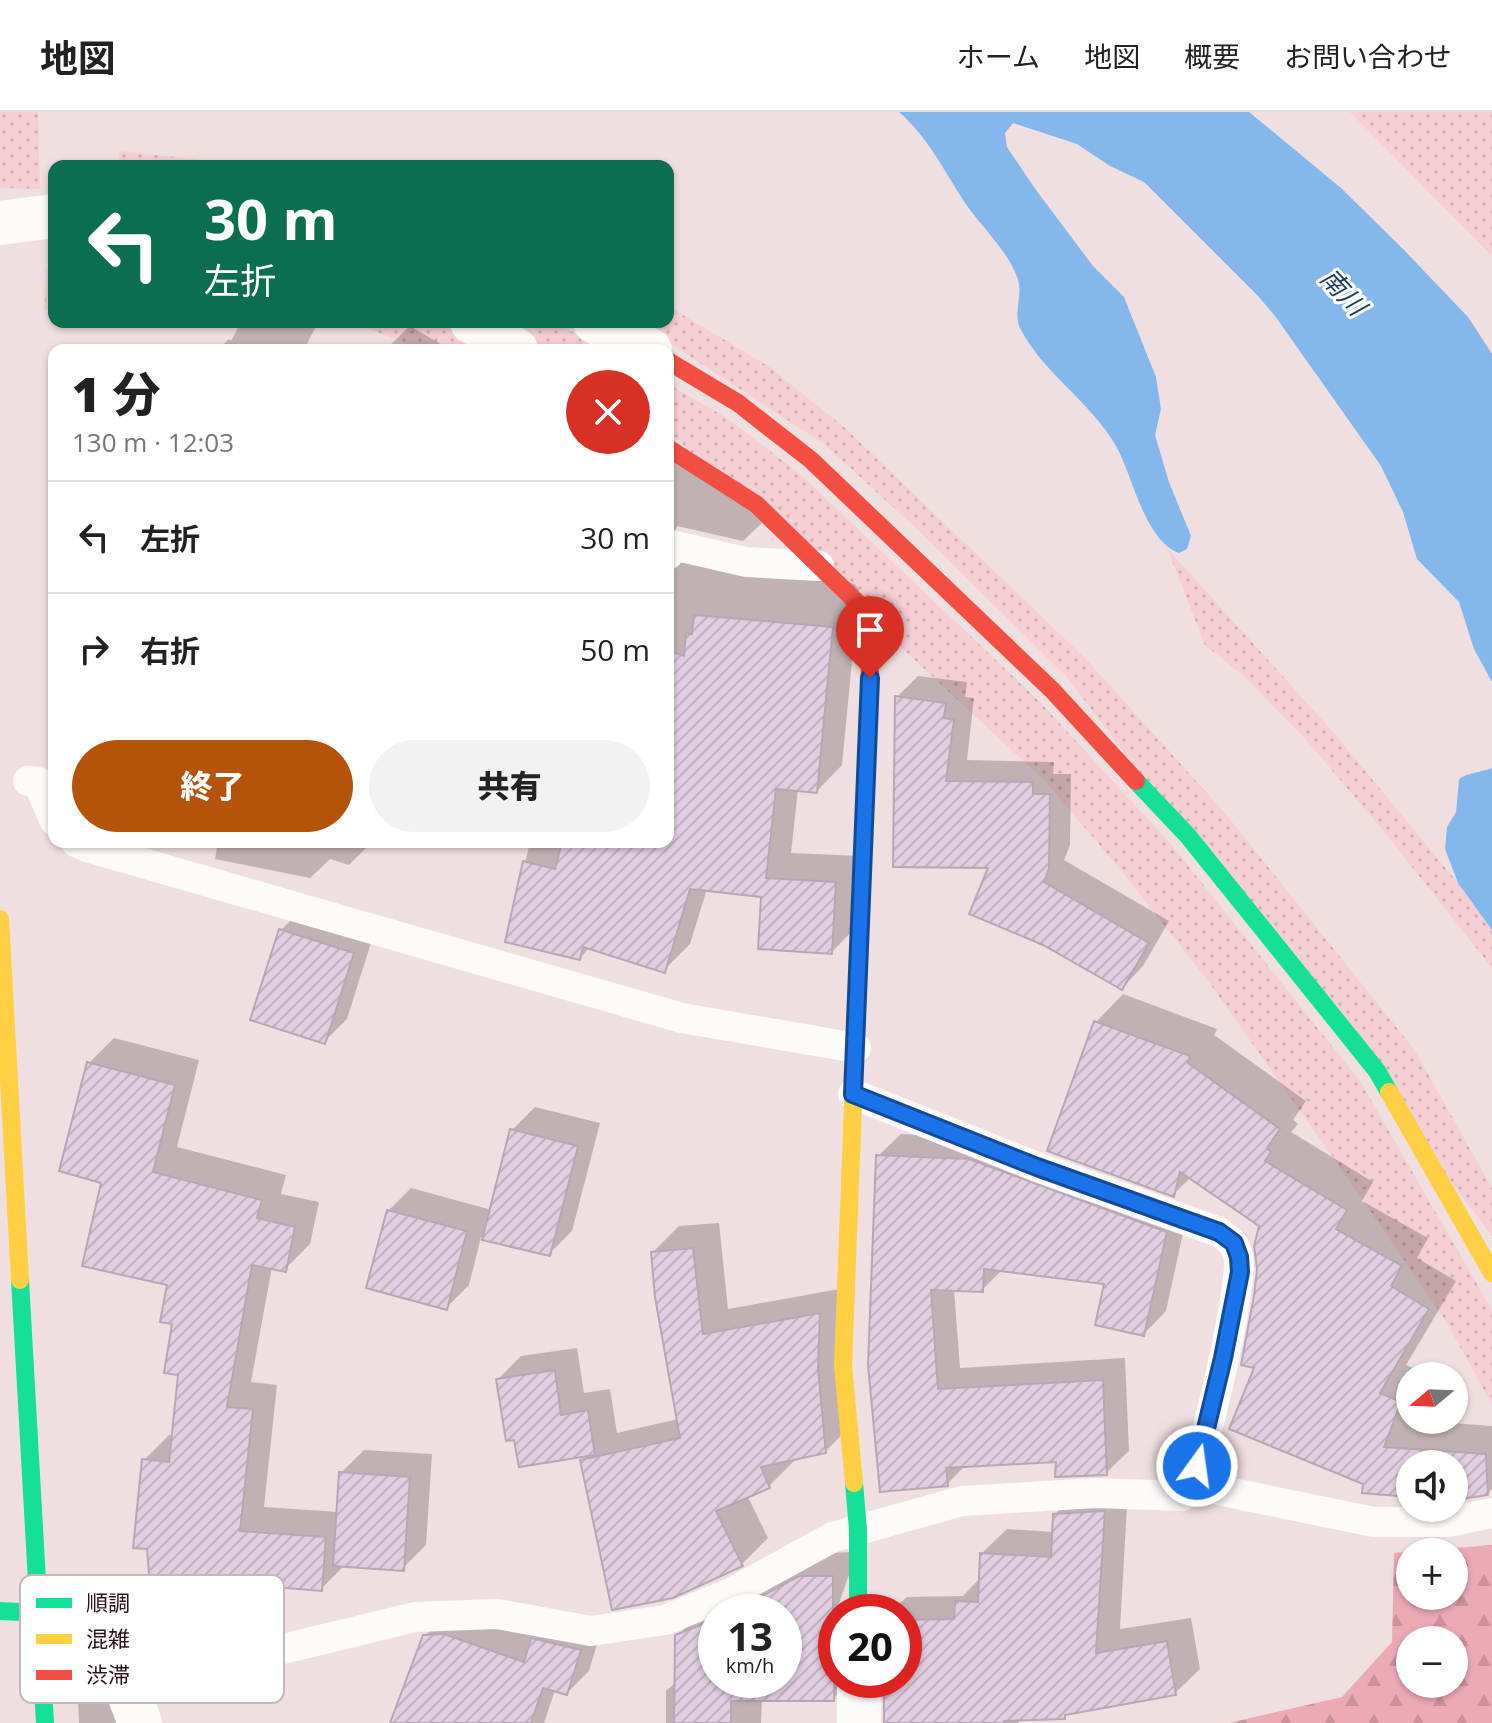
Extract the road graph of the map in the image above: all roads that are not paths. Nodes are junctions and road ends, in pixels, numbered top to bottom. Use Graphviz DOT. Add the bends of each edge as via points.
graph roads {
  1 [pos="48,217"];
  2 [pos="0,223"];
  3 [pos="481,328"];
  4 [pos="607,328"];
  5 [pos="507,344"];
  6 [pos="638,344"];
  7 [pos="674,365"];
  8 [pos="674,452"];
  9 [pos="674,549"];
  10 [pos="819,566"];
  11 [pos="28,781"];
  12 [pos="48,806"];
  13 [pos="90,848"];
  14 [pos="0,919"];
  15 [pos="856,1048"];
  16 [pos="853,1094"];
  17 [pos="1492,1273"];
  18 [pos="1181,1496"];
  19 [pos="1492,1513"];
  20 [pos="858,1530"];
  21 [pos="858,1594"];
  22 [pos="20,1612"];
  23 [pos="284,1649"];
  24 [pos="859,1698"];
  25 [pos="40,1703"];
  26 [pos="133,1703"];
  27 [pos="45,1723"];
  28 [pos="140,1723"];
  29 [pos="859,1723"];
  1 -- 2 [label="street"];
  3 -- 5 [label="street"];
  4 -- 6 [label="street"];
  7 -- 17 [label="main road" via="738,403 811,460 1052,690 1188,836 1377,1071"];
  8 -- 10 [label="main road" via="756,504"];
  9 -- 10 [label="lane" via="746,562"];
  10 -- 15 [label="main road" via="872,617"];
  11 -- 12 [label="lane" via="38,782"];
  13 -- 15 [label="lane" via="682,1018"];
  14 -- 22 [label="main road"];
  15 -- 16 [label="main road"];
  16 -- 18 [label="lane" via="1219,1232 1234,1243 1240,1272 1223,1358 1197,1466"];
  16 -- 20 [label="main road" via="843,1366"];
  18 -- 19 [label="lane" via="1203,1487 1374,1522 1448,1522"];
  18 -- 20 [label="lane" via="1096,1493 962,1501"];
  20 -- 21 [label="main road"];
  20 -- 23 [label="lane" via="833,1537 729,1594 665,1620 591,1631 497,1614 415,1617"];
  24 -- 29 [label="street"];
  25 -- 27 [label="main road"];
  26 -- 28 [label="street"];
}
